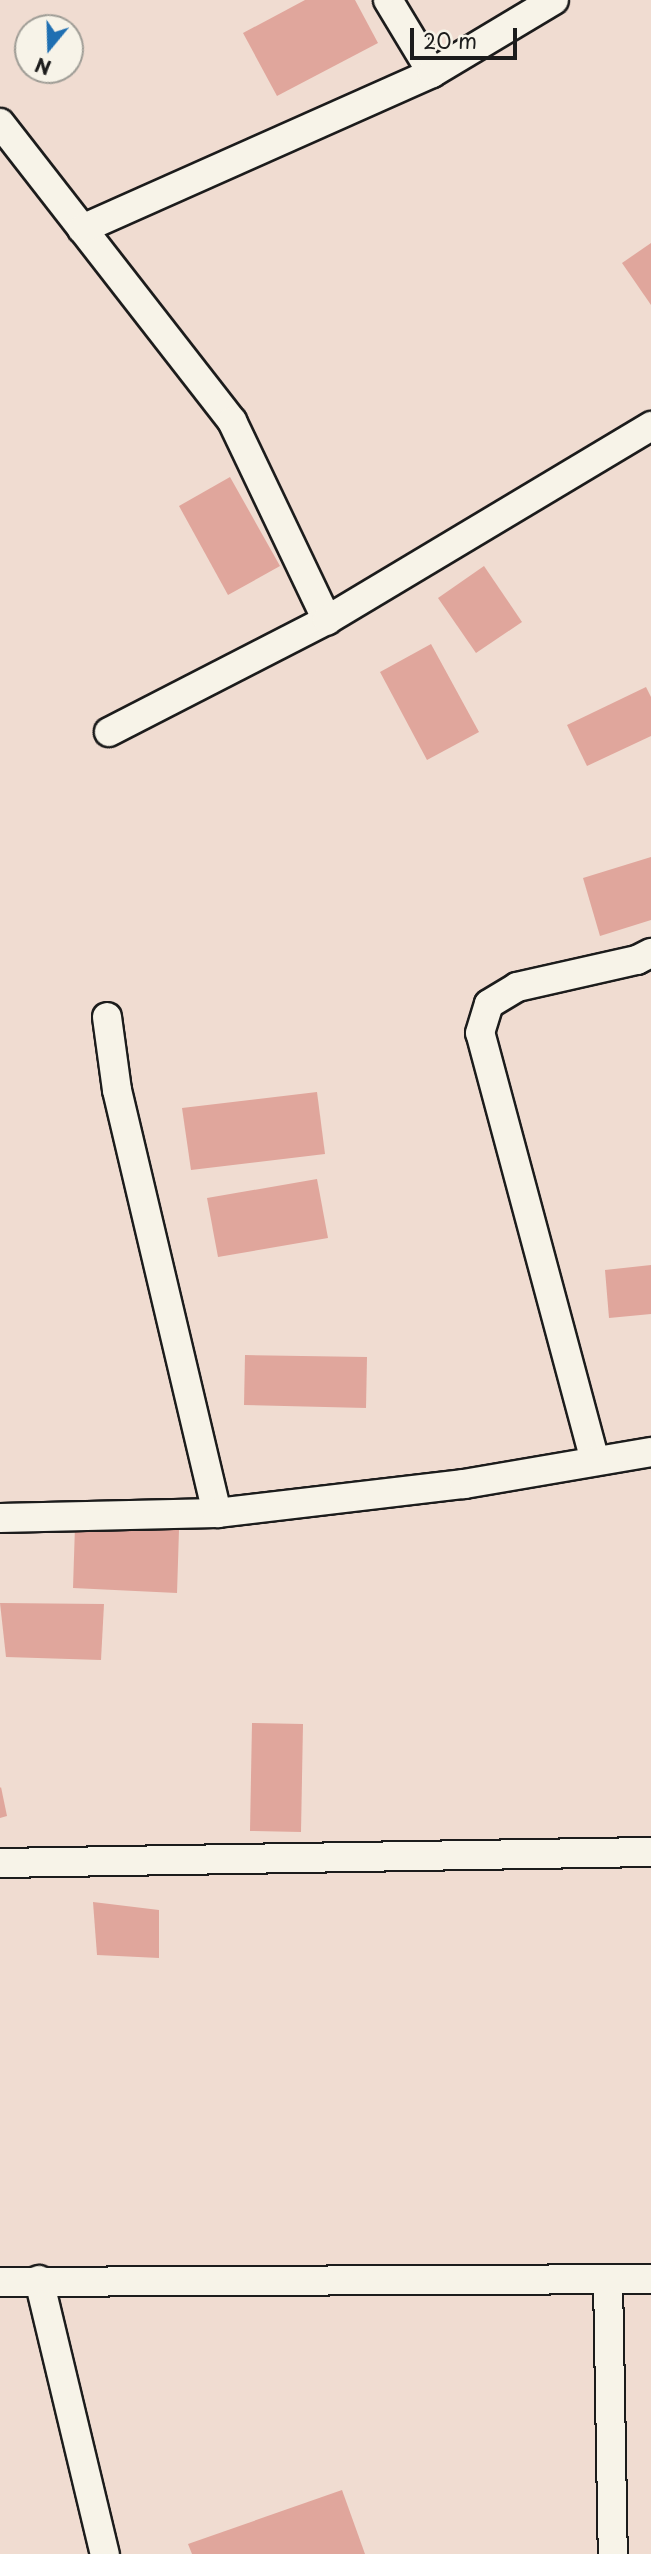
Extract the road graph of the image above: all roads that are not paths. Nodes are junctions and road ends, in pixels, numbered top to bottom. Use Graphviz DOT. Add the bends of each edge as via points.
graph roads {
  1 [pos="388,0"];
  2 [pos="554,0"];
  3 [pos="432,73"];
  4 [pos="0,123"];
  5 [pos="82,229"];
  6 [pos="651,426"];
  7 [pos="327,620"];
  8 [pos="109,732"];
  9 [pos="651,953"];
  10 [pos="107,1017"];
  11 [pos="651,1451"];
  12 [pos="595,1461"];
  13 [pos="217,1513"];
  14 [pos="0,1518"];
  15 [pos="651,1853"];
  16 [pos="0,1863"];
  17 [pos="608,2279"];
  18 [pos="651,2279"];
  19 [pos="39,2280"];
  20 [pos="0,2282"];
  21 [pos="106,2554"];
  22 [pos="613,2554"];
  1 -- 3 [label="street"];
  2 -- 3 [label="street"];
  3 -- 5 [label="street"];
  4 -- 5 [label="street"];
  5 -- 7 [label="street" via="232,421"];
  6 -- 7 [label="street"];
  7 -- 8 [label="street"];
  9 -- 12 [label="street" via="517,987 489,1004 480,1033"];
  10 -- 13 [label="street" via="117,1090"];
  11 -- 12 [label="street"];
  12 -- 13 [label="street" via="464,1484"];
  13 -- 14 [label="street"];
  15 -- 16 [label="street"];
  17 -- 18 [label="street"];
  17 -- 19 [label="street"];
  17 -- 22 [label="street"];
  19 -- 20 [label="street"];
  19 -- 21 [label="street"];
}
